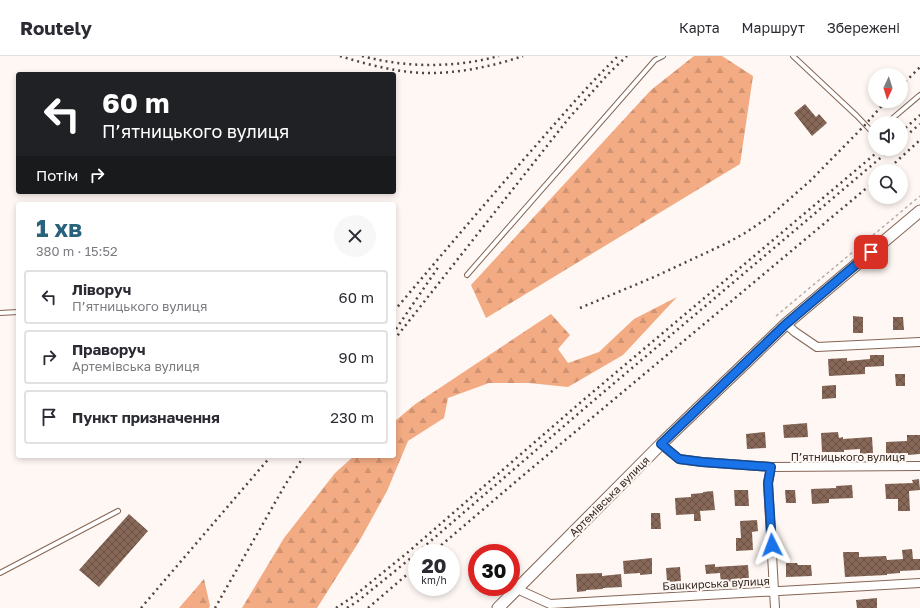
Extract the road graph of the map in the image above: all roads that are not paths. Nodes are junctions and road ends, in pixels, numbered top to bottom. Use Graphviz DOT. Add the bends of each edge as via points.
graph roads {
  1 [pos="663,56"];
  2 [pos="793,56"];
  3 [pos="920,95"];
  4 [pos="895,116"];
  5 [pos="868,128"];
  6 [pos="920,211"];
  7 [pos="466,275"];
  8 [pos="16,312"];
  9 [pos="0,313"];
  10 [pos="786,324"];
  11 [pos="920,342"];
  12 [pos="661,444"];
  13 [pos="920,466"];
  14 [pos="771,467"];
  15 [pos="118,511"];
  16 [pos="0,573"];
  17 [pos="920,583"];
  18 [pos="520,586"];
  19 [pos="520,590"];
  20 [pos="774,591"];
  21 [pos="510,596"];
  22 [pos="498,608"];
  23 [pos="775,608"];
  1 -- 7 [label="lane" via="655,60"];
  2 -- 5 [label="lane"];
  3 -- 4 [label="lane"];
  6 -- 10 [label="main road, Артемівська вулиця"];
  8 -- 9 [label="lane"];
  10 -- 11 [label="street" via="817,347"];
  10 -- 12 [label="main road, Артемівська вулиця"];
  12 -- 14 [label="street, П’ятницького вулиця" via="679,459"];
  12 -- 18 [label="main road, Артемівська вулиця"];
  13 -- 14 [label="street, П’ятницького вулиця"];
  14 -- 20 [label="street" via="768,483"];
  15 -- 16 [label="lane"];
  17 -- 20 [label="street, Башкирська вулиця"];
  19 -- 20 [label="street, Башкирська вулиця" via="550,604"];
  20 -- 23 [label="street"];
  21 -- 22 [label="main road, Артемівська вулиця"];
}
